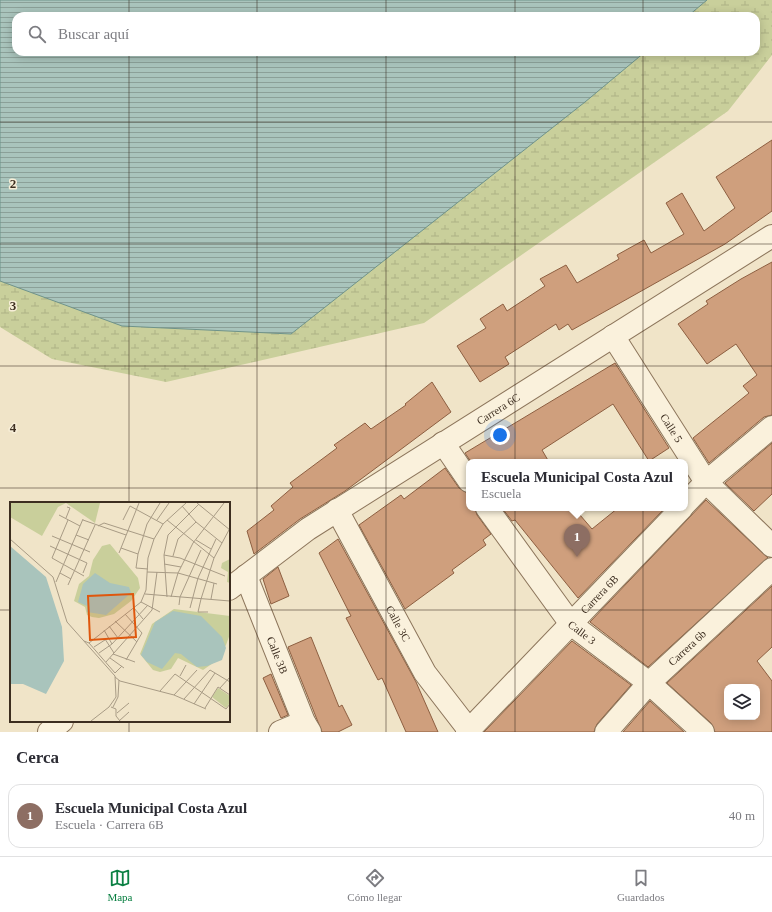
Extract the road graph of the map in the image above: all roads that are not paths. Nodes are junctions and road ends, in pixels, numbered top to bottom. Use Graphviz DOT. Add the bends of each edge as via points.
graph roads {
  1 [pos="771,238"];
  2 [pos="613,336"];
  3 [pos="772,427"];
  4 [pos="443,443"];
  5 [pos="466,477"];
  6 [pos="706,482"];
  7 [pos="688,501"];
  8 [pos="337,510"];
  9 [pos="489,511"];
  10 [pos="679,511"];
  11 [pos="772,546"];
  12 [pos="772,569"];
  13 [pos="237,583"];
  14 [pos="571,624"];
  15 [pos="649,682"];
  16 [pos="61,722"];
  17 [pos="307,727"];
  18 [pos="468,731"];
  19 [pos="49,732"];
  20 [pos="280,732"];
  21 [pos="606,732"];
  22 [pos="703,732"];
  1 -- 2 [label="street, Carrera 6C"];
  2 -- 4 [label="street, Carrera 6C"];
  2 -- 6 [label="street, Calle 5"];
  3 -- 6 [label="street"];
  4 -- 5 [label="street"];
  4 -- 8 [label="street, Carrera 6C"];
  6 -- 7 [label="street"];
  6 -- 11 [label="street, Calle 5"];
  8 -- 13 [label="street, Carrera 6C"];
  8 -- 18 [label="street, Calle 3C" via="425,673"];
  9 -- 14 [label="street, Calle 3"];
  10 -- 14 [label="street, Carrera 6B"];
  12 -- 15 [label="street, Carrera 6b"];
  13 -- 17 [label="street, Calle 3B"];
  14 -- 15 [label="street, Calle 3"];
  14 -- 18 [label="street, Carrera 6B"];
  15 -- 21 [label="street, Carrera 6b"];
  15 -- 22 [label="street, Calle 3"];
  16 -- 19 [label="street"];
  17 -- 20 [label="street"];
}
